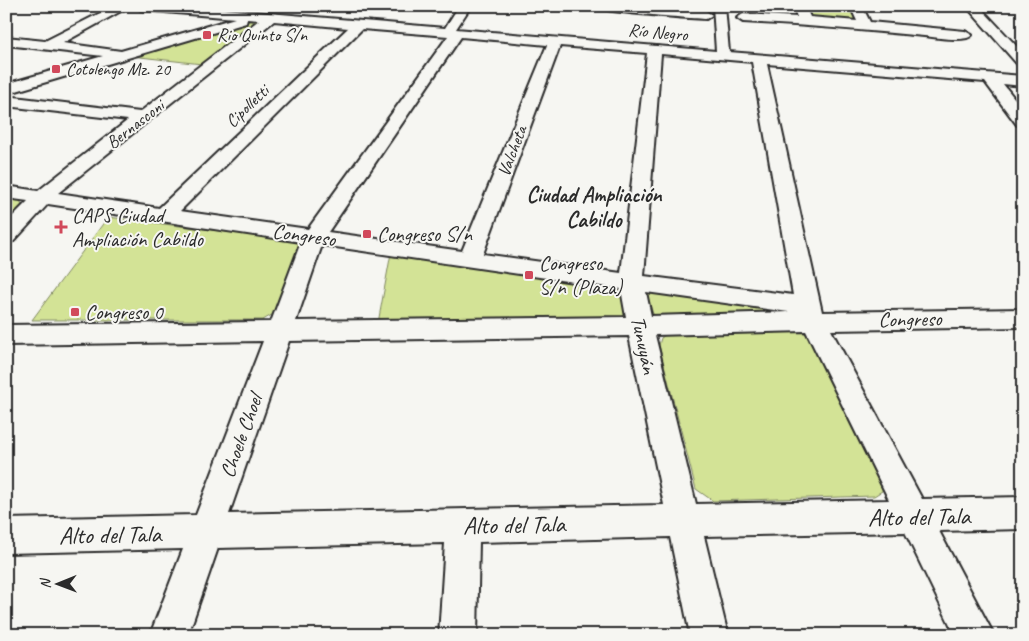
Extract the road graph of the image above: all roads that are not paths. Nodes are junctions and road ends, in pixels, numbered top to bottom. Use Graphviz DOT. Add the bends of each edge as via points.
graph roads {
  1 [pos="124,6"];
  2 [pos="142,6"];
  3 [pos="221,6"];
  4 [pos="465,6"];
  5 [pos="600,6"];
  6 [pos="719,6"];
  7 [pos="799,6"];
  8 [pos="856,6"];
  9 [pos="972,6"];
  10 [pos="635,7"];
  11 [pos="306,9"];
  12 [pos="206,12"];
  13 [pos="271,14"];
  14 [pos="706,15"];
  15 [pos="737,18"];
  16 [pos="805,21"];
  17 [pos="358,25"];
  18 [pos="861,26"];
  19 [pos="453,30"];
  20 [pos="965,35"];
  21 [pos="6,41"];
  22 [pos="554,42"];
  23 [pos="48,45"];
  24 [pos="654,50"];
  25 [pos="723,50"];
  26 [pos="126,54"];
  27 [pos="759,59"];
  28 [pos="1023,62"];
  29 [pos="1023,76"];
  30 [pos="990,78"];
  31 [pos="1023,81"];
  32 [pos="6,90"];
  33 [pos="6,100"];
  34 [pos="143,117"];
  35 [pos="1023,121"];
  36 [pos="6,192"];
  37 [pos="42,197"];
  38 [pos="164,214"];
  39 [pos="6,236"];
  40 [pos="314,237"];
  41 [pos="470,260"];
  42 [pos="632,282"];
  43 [pos="810,314"];
  44 [pos="1023,318"];
  45 [pos="640,326"];
  46 [pos="279,331"];
  47 [pos="6,335"];
  48 [pos="1023,513"];
  49 [pos="915,516"];
  50 [pos="683,521"];
  51 [pos="463,526"];
  52 [pos="206,532"];
  53 [pos="6,536"];
  54 [pos="169,635"];
  55 [pos="458,635"];
  56 [pos="709,635"];
  57 [pos="975,635"];
  1 -- 23 [label="street"];
  2 -- 12 [label="street, Río Negro"];
  3 -- 12 [label="street"];
  4 -- 19 [label="street, Choele Choel"];
  5 -- 10 [label="street"];
  6 -- 25 [label="street"];
  7 -- 16 [label="street"];
  8 -- 18 [label="street" via="864,22"];
  9 -- 28 [label="street"];
  10 -- 14 [label="street" via="648,11"];
  11 -- 13 [label="street"];
  11 -- 19 [label="street, Río Negro" via="310,15"];
  12 -- 13 [label="street, Río Negro"];
  13 -- 17 [label="street, Río Negro"];
  13 -- 26 [label="street"];
  13 -- 34 [label="street, Bernasconi"];
  15 -- 16 [label="street"];
  16 -- 18 [label="street"];
  17 -- 19 [label="street, Río Negro"];
  17 -- 38 [label="street, Cipolletti"];
  18 -- 20 [label="street"];
  19 -- 22 [label="street, Río Negro"];
  19 -- 25 [label="street, Río Negro"];
  19 -- 40 [label="street, Choele Choel"];
  21 -- 23 [label="street"];
  22 -- 24 [label="street, Río Negro"];
  22 -- 41 [label="street, Valcheta"];
  23 -- 26 [label="street"];
  24 -- 27 [label="street, Río Negro"];
  24 -- 42 [label="street, Tunuyán"];
  25 -- 29 [label="street, Río Negro"];
  26 -- 32 [label="street"];
  27 -- 30 [label="street, Río Negro"];
  27 -- 43 [label="street"];
  30 -- 31 [label="street, Río Negro"];
  30 -- 35 [label="street"];
  33 -- 34 [label="street"];
  34 -- 37 [label="street, Bernasconi"];
  36 -- 37 [label="street, Congreso"];
  37 -- 38 [label="street, Congreso"];
  37 -- 39 [label="street, Bernasconi"];
  38 -- 40 [label="street, Congreso"];
  40 -- 41 [label="street, Congreso"];
  40 -- 46 [label="street, Choele Choel"];
  41 -- 42 [label="street, Congreso"];
  42 -- 43 [label="street, Congreso"];
  42 -- 45 [label="street, Tunuyán"];
  43 -- 44 [label="street, Congreso"];
  43 -- 45 [label="street"];
  43 -- 49 [label="street"];
  45 -- 46 [label="street"];
  45 -- 50 [label="street, Tunuyán"];
  46 -- 47 [label="street"];
  46 -- 52 [label="street, Choele Choel"];
  48 -- 49 [label="street, Alto del Tala"];
  49 -- 50 [label="street, Alto del Tala"];
  49 -- 57 [label="street"];
  50 -- 51 [label="street, Alto del Tala"];
  50 -- 56 [label="street, Tunuyán"];
  51 -- 52 [label="street, Alto del Tala"];
  51 -- 55 [label="street"];
  52 -- 53 [label="street, Alto del Tala"];
  52 -- 54 [label="street, Choele Choel"];
}
